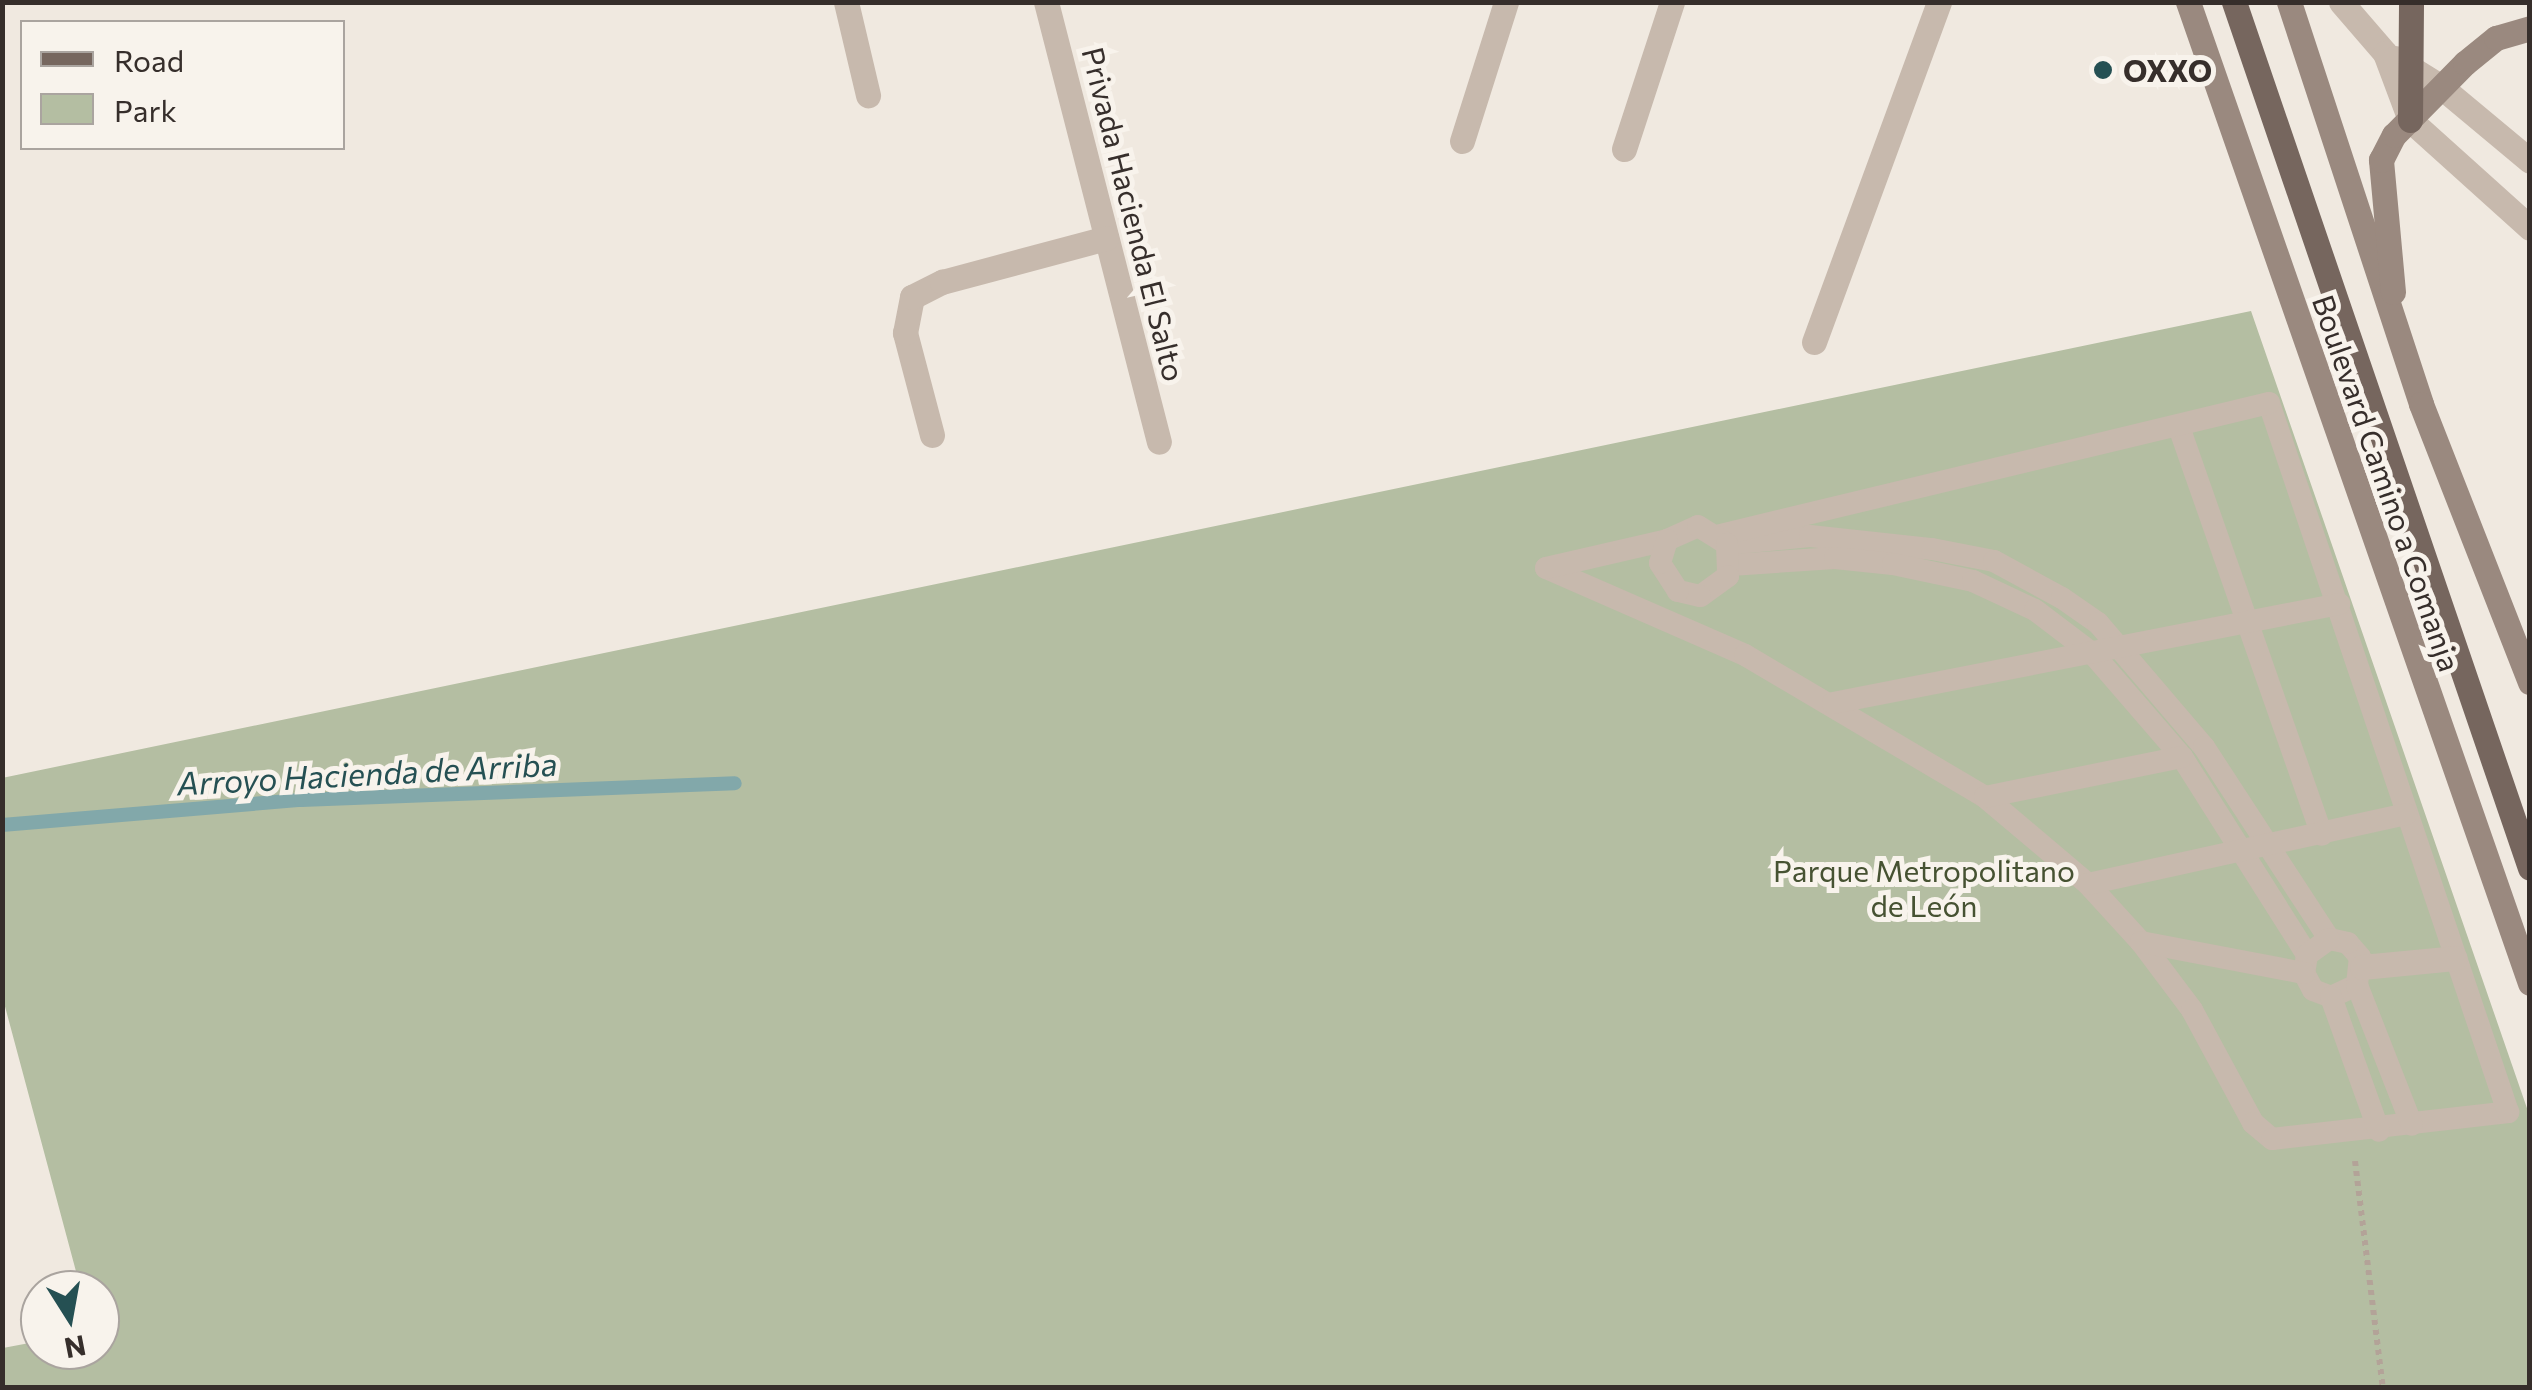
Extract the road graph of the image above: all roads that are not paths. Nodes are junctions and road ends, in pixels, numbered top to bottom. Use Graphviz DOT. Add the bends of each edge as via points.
graph roads {
  1 [pos="846,2"];
  2 [pos="1046,2"];
  3 [pos="1506,2"];
  4 [pos="1672,2"];
  5 [pos="1938,2"];
  6 [pos="2188,2"];
  7 [pos="2234,2"];
  8 [pos="2290,2"];
  9 [pos="2341,2"];
  10 [pos="2411,2"];
  11 [pos="2530,28"];
  12 [pos="2397,58"];
  13 [pos="2440,86"];
  14 [pos="868,95"];
  15 [pos="2410,120"];
  16 [pos="1462,141"];
  17 [pos="1624,150"];
  18 [pos="2530,161"];
  19 [pos="2530,228"];
  20 [pos="1106,238"];
  21 [pos="2396,332"];
  22 [pos="1814,342"];
  23 [pos="2179,427"];
  24 [pos="932,435"];
  25 [pos="1159,442"];
  26 [pos="1667,540"];
  27 [pos="1726,548"];
  28 [pos="1700,596"];
  29 [pos="2338,604"];
  30 [pos="2250,622"];
  31 [pos="1699,635"];
  32 [pos="2122,650"];
  33 [pos="2093,654"];
  34 [pos="2530,682"];
  35 [pos="1833,703"];
  36 [pos="2182,757"];
  37 [pos="1985,797"];
  38 [pos="2406,814"];
  39 [pos="2322,835"];
  40 [pos="2269,846"];
  41 [pos="2242,850"];
  42 [pos="2530,868"];
  43 [pos="2088,884"];
  44 [pos="2329,939"];
  45 [pos="2141,942"];
  46 [pos="2455,958"];
  47 [pos="2306,964"];
  48 [pos="2359,976"];
  49 [pos="2530,983"];
  50 [pos="2331,997"];
  51 [pos="2412,1125"];
  52 [pos="2379,1131"];
  1 -- 14 [label="street"];
  2 -- 20 [label="street, Privada Hacienda El Salto"];
  3 -- 16 [label="street"];
  4 -- 17 [label="street"];
  5 -- 22 [label="street"];
  6 -- 49 [label="street, Boulevard Camino a Comanja"];
  7 -- 42 [label="main road"];
  8 -- 21 [label="street, Boulevard Camino a Comanja"];
  9 -- 12 [label="street"];
  10 -- 12 [label="main road"];
  11 -- 13 [label="street" via="2496,38"];
  12 -- 13 [label="street"];
  12 -- 15 [label="main road"];
  13 -- 15 [label="street"];
  13 -- 18 [label="street"];
  15 -- 19 [label="street"];
  15 -- 21 [label="street" via="2381,160"];
  20 -- 24 [label="street" via="942,282 912,297 905,334"];
  20 -- 25 [label="street, Privada Hacienda El Salto"];
  21 -- 34 [label="street, Boulevard Camino a Comanja"];
  23 -- 27 [label="lane"];
  23 -- 29 [label="lane" via="2269,403"];
  23 -- 30 [label="lane"];
  26 -- 27 [label="lane" via="1698,526"];
  26 -- 28 [label="lane" via="1660,562 1669,583"];
  26 -- 31 [label="lane" via="1546,568"];
  27 -- 28 [label="lane" via="1720,586"];
  27 -- 32 [label="lane" via="1810,536 1994,561 2086,614"];
  27 -- 33 [label="lane" via="1973,581 2035,610"];
  28 -- 31 [label="lane"];
  29 -- 30 [label="lane"];
  29 -- 38 [label="lane"];
  30 -- 32 [label="lane"];
  30 -- 39 [label="lane"];
  31 -- 35 [label="lane"];
  32 -- 33 [label="lane"];
  32 -- 40 [label="lane" via="2204,747"];
  33 -- 35 [label="lane"];
  33 -- 36 [label="lane"];
  35 -- 37 [label="lane"];
  36 -- 37 [label="lane"];
  36 -- 41 [label="lane"];
  37 -- 43 [label="lane"];
  38 -- 39 [label="lane"];
  38 -- 46 [label="lane"];
  39 -- 40 [label="lane"];
  40 -- 41 [label="lane"];
  40 -- 44 [label="lane"];
  41 -- 43 [label="lane"];
  41 -- 47 [label="lane"];
  43 -- 45 [label="lane"];
  44 -- 47 [label="lane"];
  44 -- 48 [label="lane" via="2355,949"];
  45 -- 47 [label="lane"];
  45 -- 52 [label="lane" via="2192,1010 2254,1124 2272,1139"];
  46 -- 48 [label="street"];
  46 -- 51 [label="lane" via="2508,1112"];
  47 -- 50 [label="lane" via="2313,990"];
  48 -- 50 [label="lane"];
  48 -- 51 [label="lane"];
  50 -- 52 [label="lane"];
  51 -- 52 [label="lane"];
}
